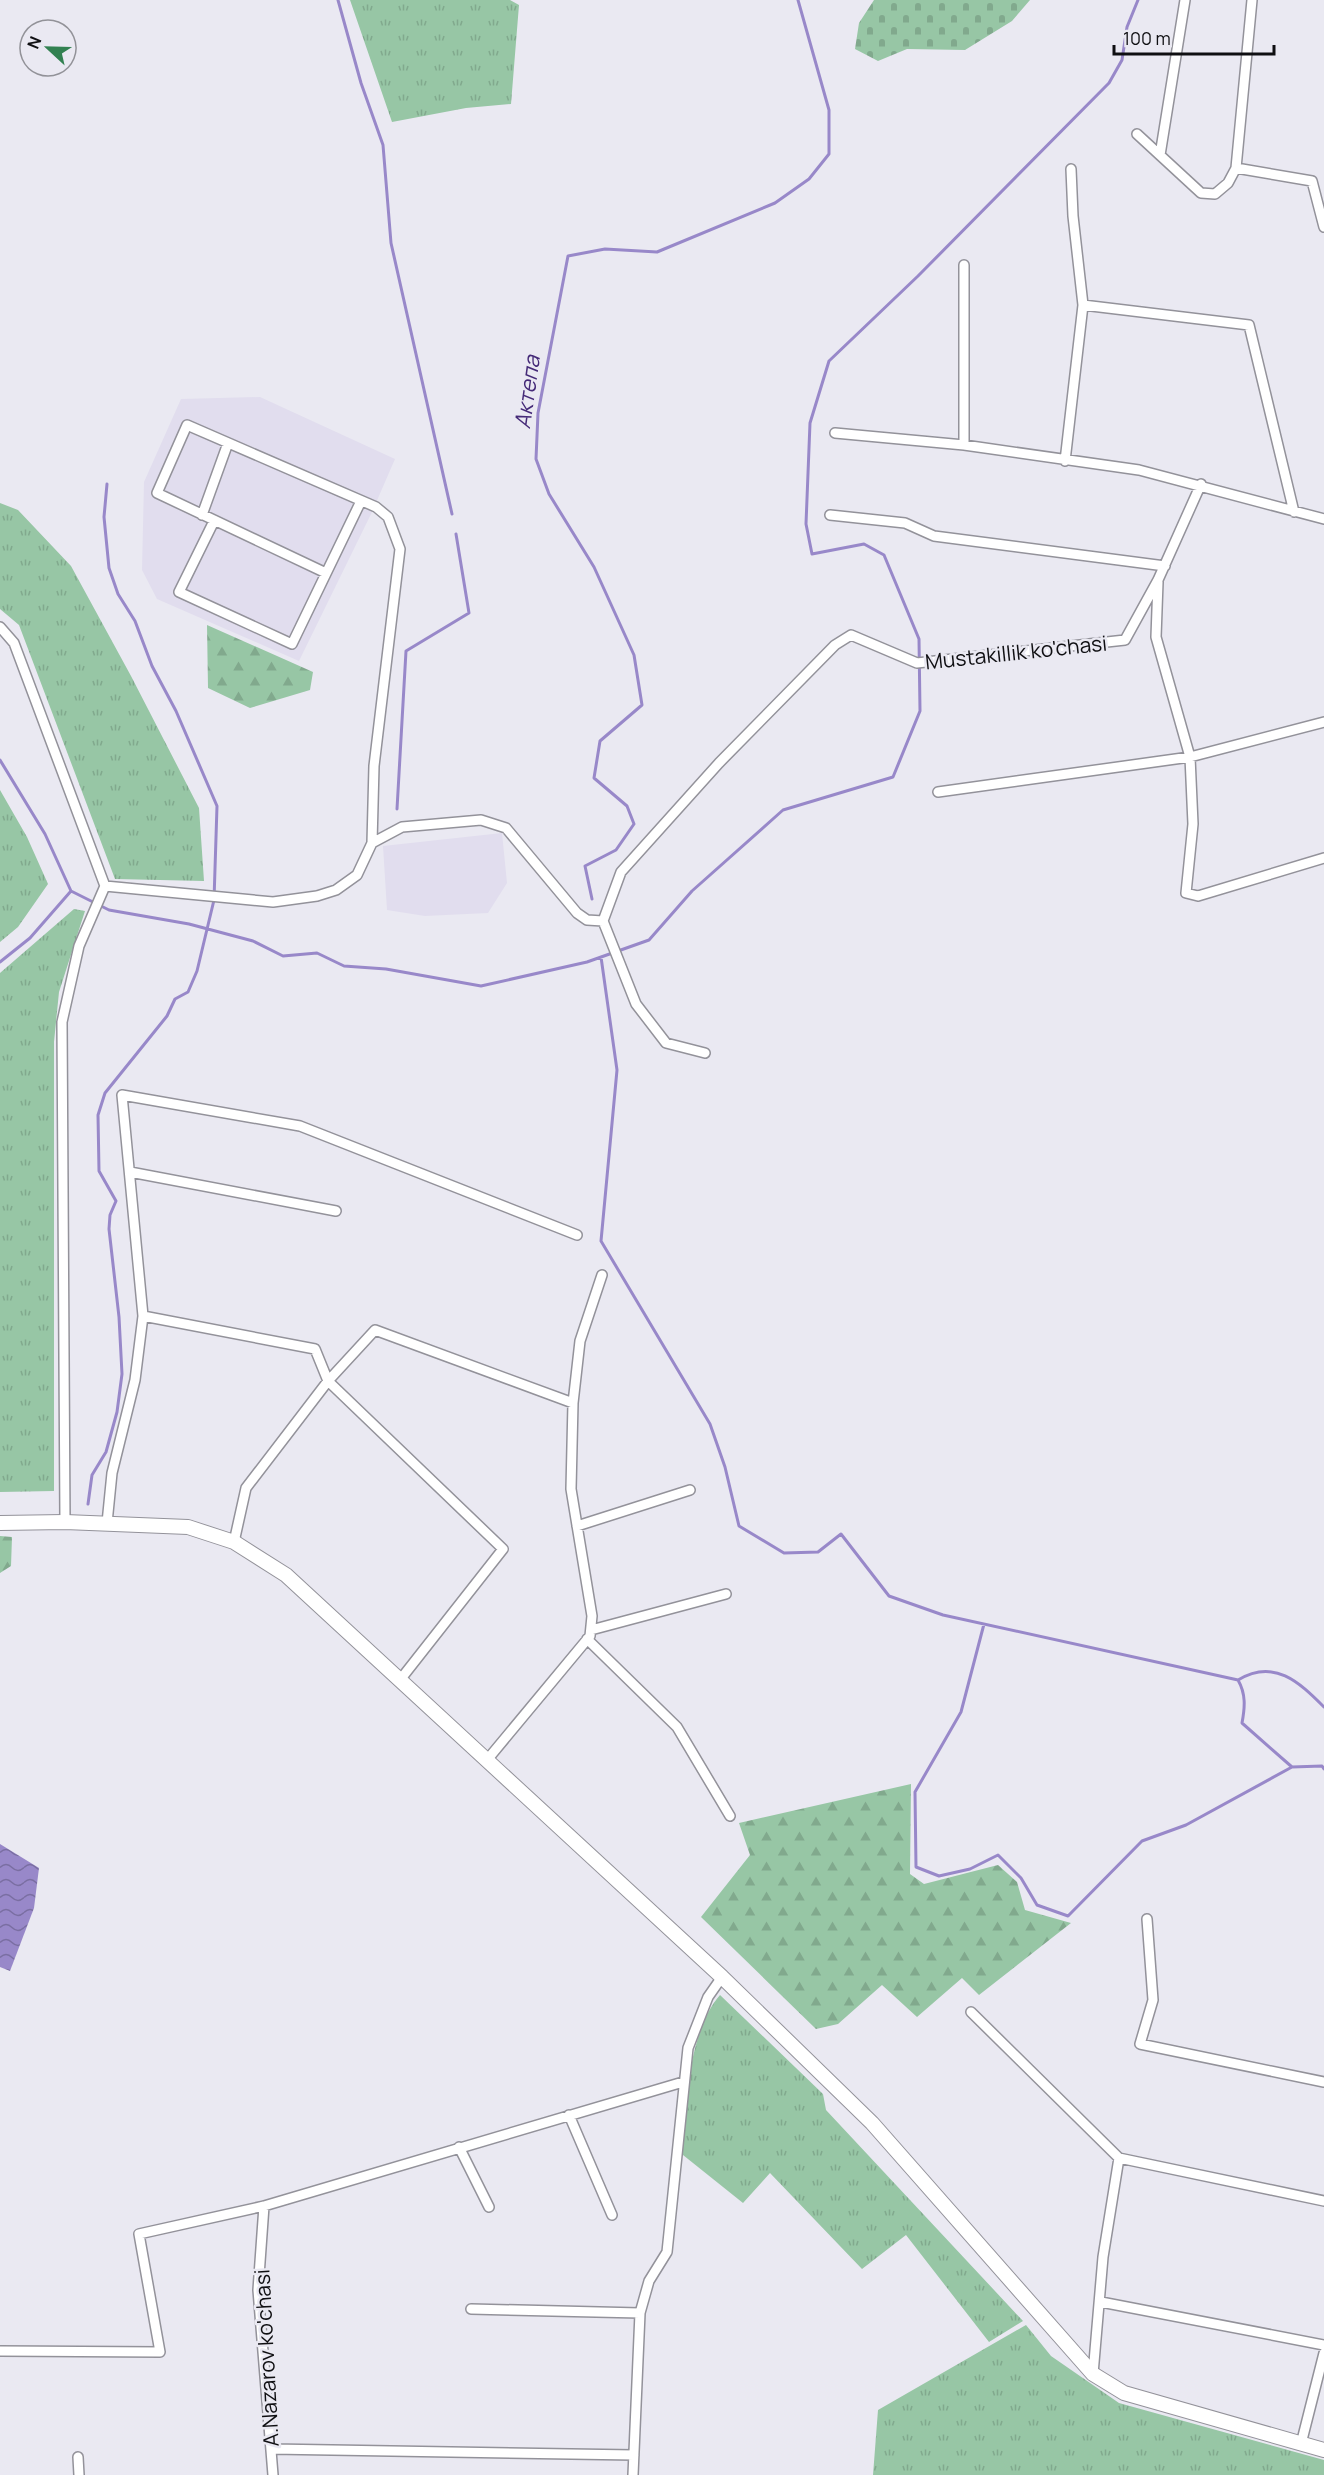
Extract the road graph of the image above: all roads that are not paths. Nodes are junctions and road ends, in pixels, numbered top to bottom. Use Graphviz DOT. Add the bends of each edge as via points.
graph roads {
  1 [pos="1185,0"];
  2 [pos="1252,0"];
  3 [pos="1137,134"];
  4 [pos="1160,155"];
  5 [pos="1236,168"];
  6 [pos="1071,169"];
  7 [pos="1324,227"];
  8 [pos="964,265"];
  9 [pos="1083,305"];
  10 [pos="836,433"];
  11 [pos="228,443"];
  12 [pos="964,445"];
  13 [pos="1065,461"];
  14 [pos="1201,484"];
  15 [pos="362,501"];
  16 [pos="1294,512"];
  17 [pos="202,515"];
  18 [pos="830,515"];
  19 [pos="1324,519"];
  20 [pos="214,521"];
  21 [pos="1165,566"];
  22 [pos="326,573"];
  23 [pos="1158,579"];
  24 [pos="0,627"];
  25 [pos="1324,722"];
  26 [pos="1190,757"];
  27 [pos="938,792"];
  28 [pos="372,843"];
  29 [pos="1324,858"];
  30 [pos="105,886"];
  31 [pos="603,921"];
  32 [pos="705,1053"];
  33 [pos="130,1172"];
  34 [pos="336,1211"];
  35 [pos="578,1235"];
  36 [pos="602,1275"];
  37 [pos="143,1316"];
  38 [pos="327,1381"];
  39 [pos="573,1403"];
  40 [pos="690,1490"];
  41 [pos="65,1522"];
  42 [pos="0,1523"];
  43 [pos="107,1523"];
  44 [pos="577,1526"];
  45 [pos="234,1542"];
  46 [pos="726,1594"];
  47 [pos="589,1635"];
  48 [pos="400,1680"];
  49 [pos="487,1761"];
  50 [pos="730,1816"];
  51 [pos="1147,1919"];
  52 [pos="722,1977"];
  53 [pos="971,2012"];
  54 [pos="683,2082"];
  55 [pos="1324,2082"];
  56 [pos="568,2115"];
  57 [pos="459,2147"];
  58 [pos="1119,2158"];
  59 [pos="1324,2201"];
  60 [pos="264,2206"];
  61 [pos="489,2207"];
  62 [pos="612,2215"];
  63 [pos="1101,2302"];
  64 [pos="471,2309"];
  65 [pos="640,2313"];
  66 [pos="1324,2345"];
  67 [pos="0,2351"];
  68 [pos="1324,2354"];
  69 [pos="1093,2374"];
  70 [pos="1302,2444"];
  71 [pos="272,2449"];
  72 [pos="1324,2450"];
  73 [pos="634,2455"];
  74 [pos="78,2457"];
  75 [pos="79,2475"];
  76 [pos="273,2475"];
  77 [pos="633,2475"];
  1 -- 4 [label="street"];
  2 -- 5 [label="street"];
  3 -- 4 [label="street"];
  4 -- 5 [label="street" via="1201,193 1215,194 1228,183"];
  5 -- 7 [label="street" via="1312,181"];
  6 -- 9 [label="street"];
  8 -- 12 [label="street"];
  9 -- 13 [label="street"];
  9 -- 16 [label="street" via="1249,325"];
  10 -- 12 [label="street"];
  11 -- 15 [label="street"];
  11 -- 17 [label="street"];
  11 -- 17 [label="street" via="187,425 157,493"];
  12 -- 13 [label="street"];
  13 -- 14 [label="street" via="1139,470"];
  14 -- 16 [label="street"];
  14 -- 21 [label="street, Mustakillik ko'chasi"];
  15 -- 22 [label="street"];
  15 -- 28 [label="street" via="388,518 400,549 374,766"];
  16 -- 19 [label="street"];
  17 -- 20 [label="street"];
  18 -- 21 [label="street" via="905,523 933,536"];
  20 -- 22 [label="street"];
  20 -- 22 [label="street" via="179,592 292,644"];
  21 -- 23 [label="street, Mustakillik ko'chasi"];
  23 -- 26 [label="street" via="1156,637"];
  23 -- 31 [label="street, Mustakillik ko'chasi" via="1125,640 917,663 851,635 835,645 719,763 621,872"];
  24 -- 30 [label="street" via="14,643"];
  25 -- 26 [label="street"];
  26 -- 27 [label="street"];
  26 -- 29 [label="street" via="1193,824 1186,893 1198,896"];
  28 -- 30 [label="street" via="357,875 336,890 317,896 273,902"];
  28 -- 31 [label="street" via="402,827 481,820 506,828 577,913 586,920"];
  30 -- 41 [label="street" via="79,946 62,1022"];
  31 -- 32 [label="street" via="636,1004 666,1043"];
  33 -- 34 [label="street"];
  33 -- 35 [label="street" via="122,1095 300,1126"];
  33 -- 37 [label="street"];
  36 -- 39 [label="street" via="580,1341"];
  37 -- 38 [label="street" via="315,1348"];
  37 -- 43 [label="street" via="135,1380 112,1473"];
  38 -- 39 [label="street" via="375,1330"];
  38 -- 45 [label="street" via="246,1488"];
  38 -- 48 [label="street" via="503,1550"];
  39 -- 44 [label="street" via="571,1489"];
  40 -- 44 [label="street"];
  41 -- 42 [label="main road"];
  41 -- 43 [label="main road"];
  43 -- 45 [label="main road" via="188,1527"];
  44 -- 47 [label="street" via="592,1616"];
  45 -- 48 [label="main road" via="286,1575"];
  46 -- 47 [label="street"];
  47 -- 49 [label="street"];
  47 -- 50 [label="street" via="677,1726"];
  48 -- 49 [label="main road"];
  49 -- 52 [label="main road"];
  51 -- 55 [label="street" via="1153,2000 1140,2044"];
  52 -- 54 [label="street" via="708,1997 688,2048"];
  52 -- 69 [label="main road" via="872,2123"];
  53 -- 58 [label="street"];
  54 -- 56 [label="street"];
  54 -- 65 [label="street" via="668,2252 649,2281"];
  56 -- 57 [label="street"];
  56 -- 62 [label="street"];
  57 -- 60 [label="street"];
  57 -- 61 [label="street"];
  58 -- 59 [label="street"];
  58 -- 63 [label="street" via="1103,2257"];
  60 -- 67 [label="street" via="139,2234 160,2352"];
  60 -- 71 [label="street, A.Nazarov ko'chasi" via="258,2290"];
  63 -- 66 [label="street"];
  63 -- 69 [label="street"];
  64 -- 65 [label="street"];
  65 -- 73 [label="street"];
  68 -- 70 [label="street"];
  69 -- 70 [label="main road" via="1124,2393"];
  70 -- 72 [label="main road"];
  71 -- 73 [label="street"];
  71 -- 76 [label="street, A.Nazarov ko'chasi"];
  73 -- 77 [label="street"];
  74 -- 75 [label="street"];
}
